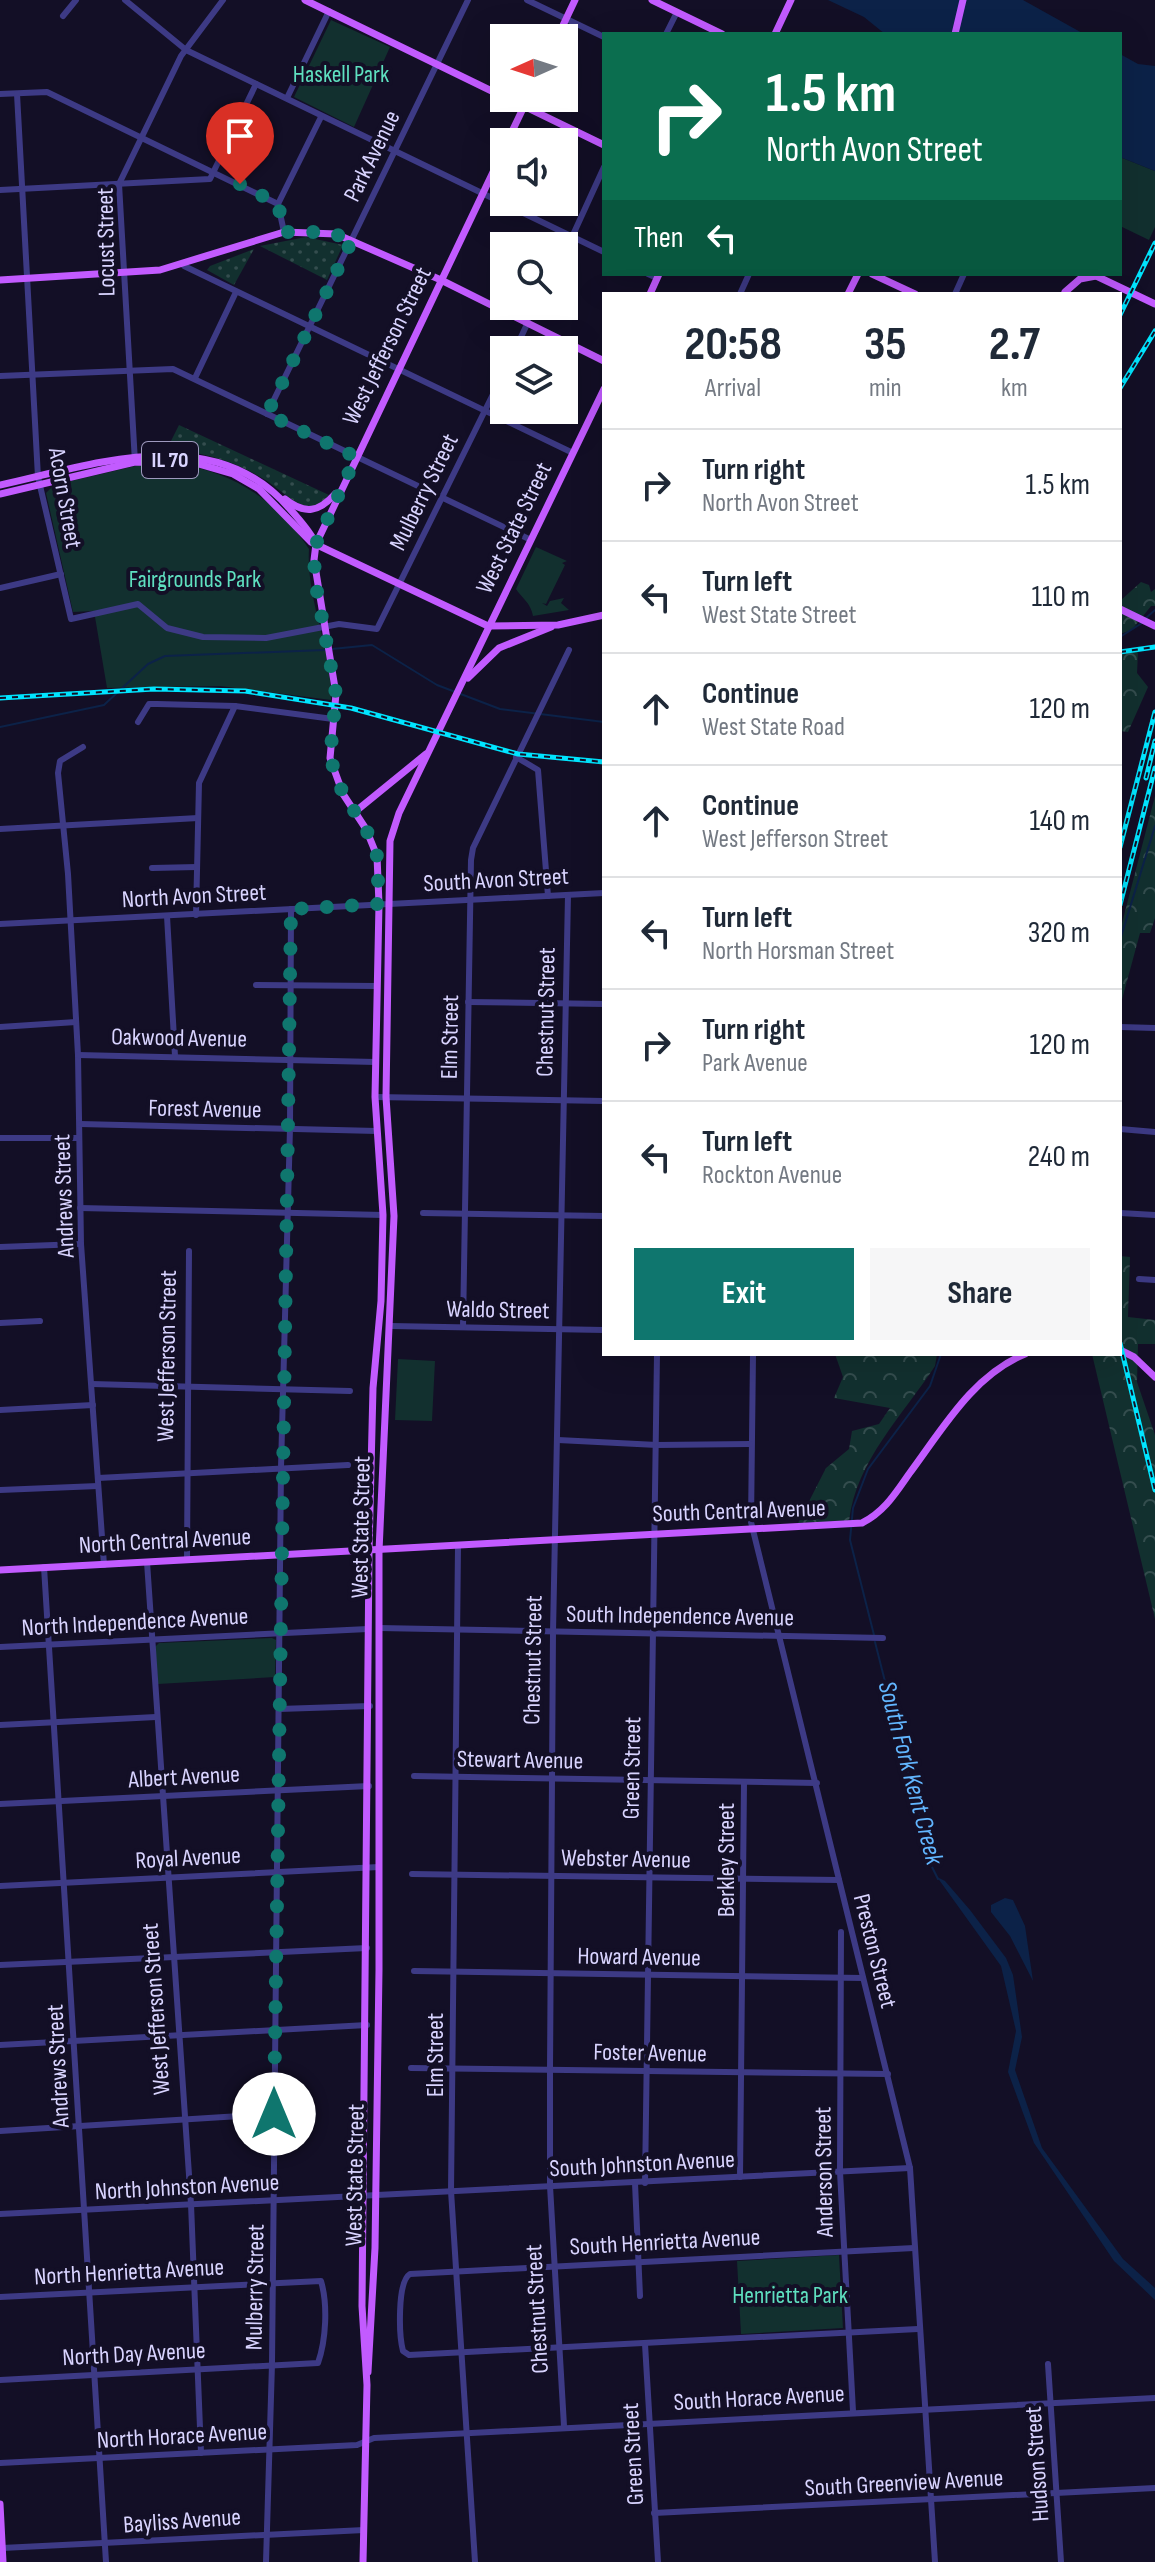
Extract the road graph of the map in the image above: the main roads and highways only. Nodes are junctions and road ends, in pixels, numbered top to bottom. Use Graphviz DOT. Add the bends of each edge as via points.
graph roads {
  1 [pos="305,0"];
  2 [pos="575,0"];
  3 [pos="652,0"];
  4 [pos="791,0"];
  5 [pos="963,0"];
  6 [pos="564,24"];
  7 [pos="718,32"];
  8 [pos="776,32"];
  9 [pos="955,32"];
  10 [pos="490,90"];
  11 [pos="536,112"];
  12 [pos="602,144"];
  13 [pos="490,179"];
  14 [pos="876,276"];
  15 [pos="1090,276"];
  16 [pos="1096,276"];
  17 [pos="0,280"];
  18 [pos="441,280"];
  19 [pos="911,292"];
  20 [pos="1065,292"];
  21 [pos="1155,304"];
  22 [pos="602,360"];
  23 [pos="602,393"];
  24 [pos="134,459"];
  25 [pos="39,481"];
  26 [pos="0,485"];
  27 [pos="342,486"];
  28 [pos="270,488"];
  29 [pos="0,494"];
  30 [pos="316,544"];
  31 [pos="1122,610"];
  32 [pos="602,616"];
  33 [pos="558,625"];
  34 [pos="488,626"];
  35 [pos="1155,626"];
  36 [pos="460,689"];
  37 [pos="333,719"];
  38 [pos="429,752"];
  39 [pos="356,811"];
  40 [pos="1122,1351"];
  41 [pos="1021,1356"];
  42 [pos="1155,1377"];
  43 [pos="369,1551"];
  44 [pos="379,1551"];
  45 [pos="0,1570"];
  46 [pos="367,2378"];
  47 [pos="0,2504"];
  48 [pos="3,2562"];
  49 [pos="363,2562"];
  1 -- 10 [label="main road"];
  2 -- 6 [label="main road"];
  3 -- 7 [label="main road"];
  4 -- 8 [label="main road"];
  5 -- 9 [label="main road"];
  11 -- 12 [label="main road"];
  13 -- 18 [label="main road, West Jefferson Street"];
  14 -- 19 [label="main road"];
  15 -- 20 [label="main road"];
  16 -- 21 [label="main road"];
  17 -- 18 [label="main road" via="184,266 284,232 321,232 353,238"];
  18 -- 22 [label="main road"];
  18 -- 27 [label="main road, West Jefferson Street"];
  23 -- 34 [label="main road, West State Street"];
  24 -- 25 [label="main road, IL 70"];
  24 -- 28 [label="main road, IL 70" via="166,453 208,459"];
  24 -- 30 [label="main road, IL 70" via="179,460 233,474 270,497"];
  25 -- 26 [label="main road, IL 70"];
  25 -- 29 [label="main road, IL 70"];
  27 -- 28 [label="main road" via="325,505 307,511"];
  27 -- 30 [label="main road, West Jefferson Street"];
  28 -- 30 [label="main road, IL 70"];
  30 -- 34 [label="main road, IL 70"];
  30 -- 37 [label="main road, West Jefferson Street" via="314,575 331,659"];
  31 -- 35 [label="main road"];
  32 -- 33 [label="main road"];
  33 -- 34 [label="main road"];
  33 -- 36 [label="main road" via="499,648"];
  34 -- 36 [label="main road, West State Street"];
  36 -- 38 [label="main road, West State Street"];
  37 -- 39 [label="main road, West State Street" via="330,758 343,794"];
  38 -- 39 [label="main road"];
  38 -- 44 [label="main road, West State Street" via="393,828 386,1097 394,1216"];
  39 -- 43 [label="main road, West State Street" via="377,856 379,904 375,1097 383,1215"];
  40 -- 42 [label="main road"];
  41 -- 44 [label="main road, South Central Avenue" via="974,1389 884,1508 862,1523"];
  43 -- 44 [label="main road, North Central Avenue"];
  43 -- 45 [label="main road, North Central Avenue"];
  43 -- 46 [label="main road, West State Street" via="362,2306"];
  44 -- 46 [label="main road, West State Street" via="375,2194"];
  46 -- 49 [label="main road, West State Street"];
  47 -- 48 [label="main road"];
}
